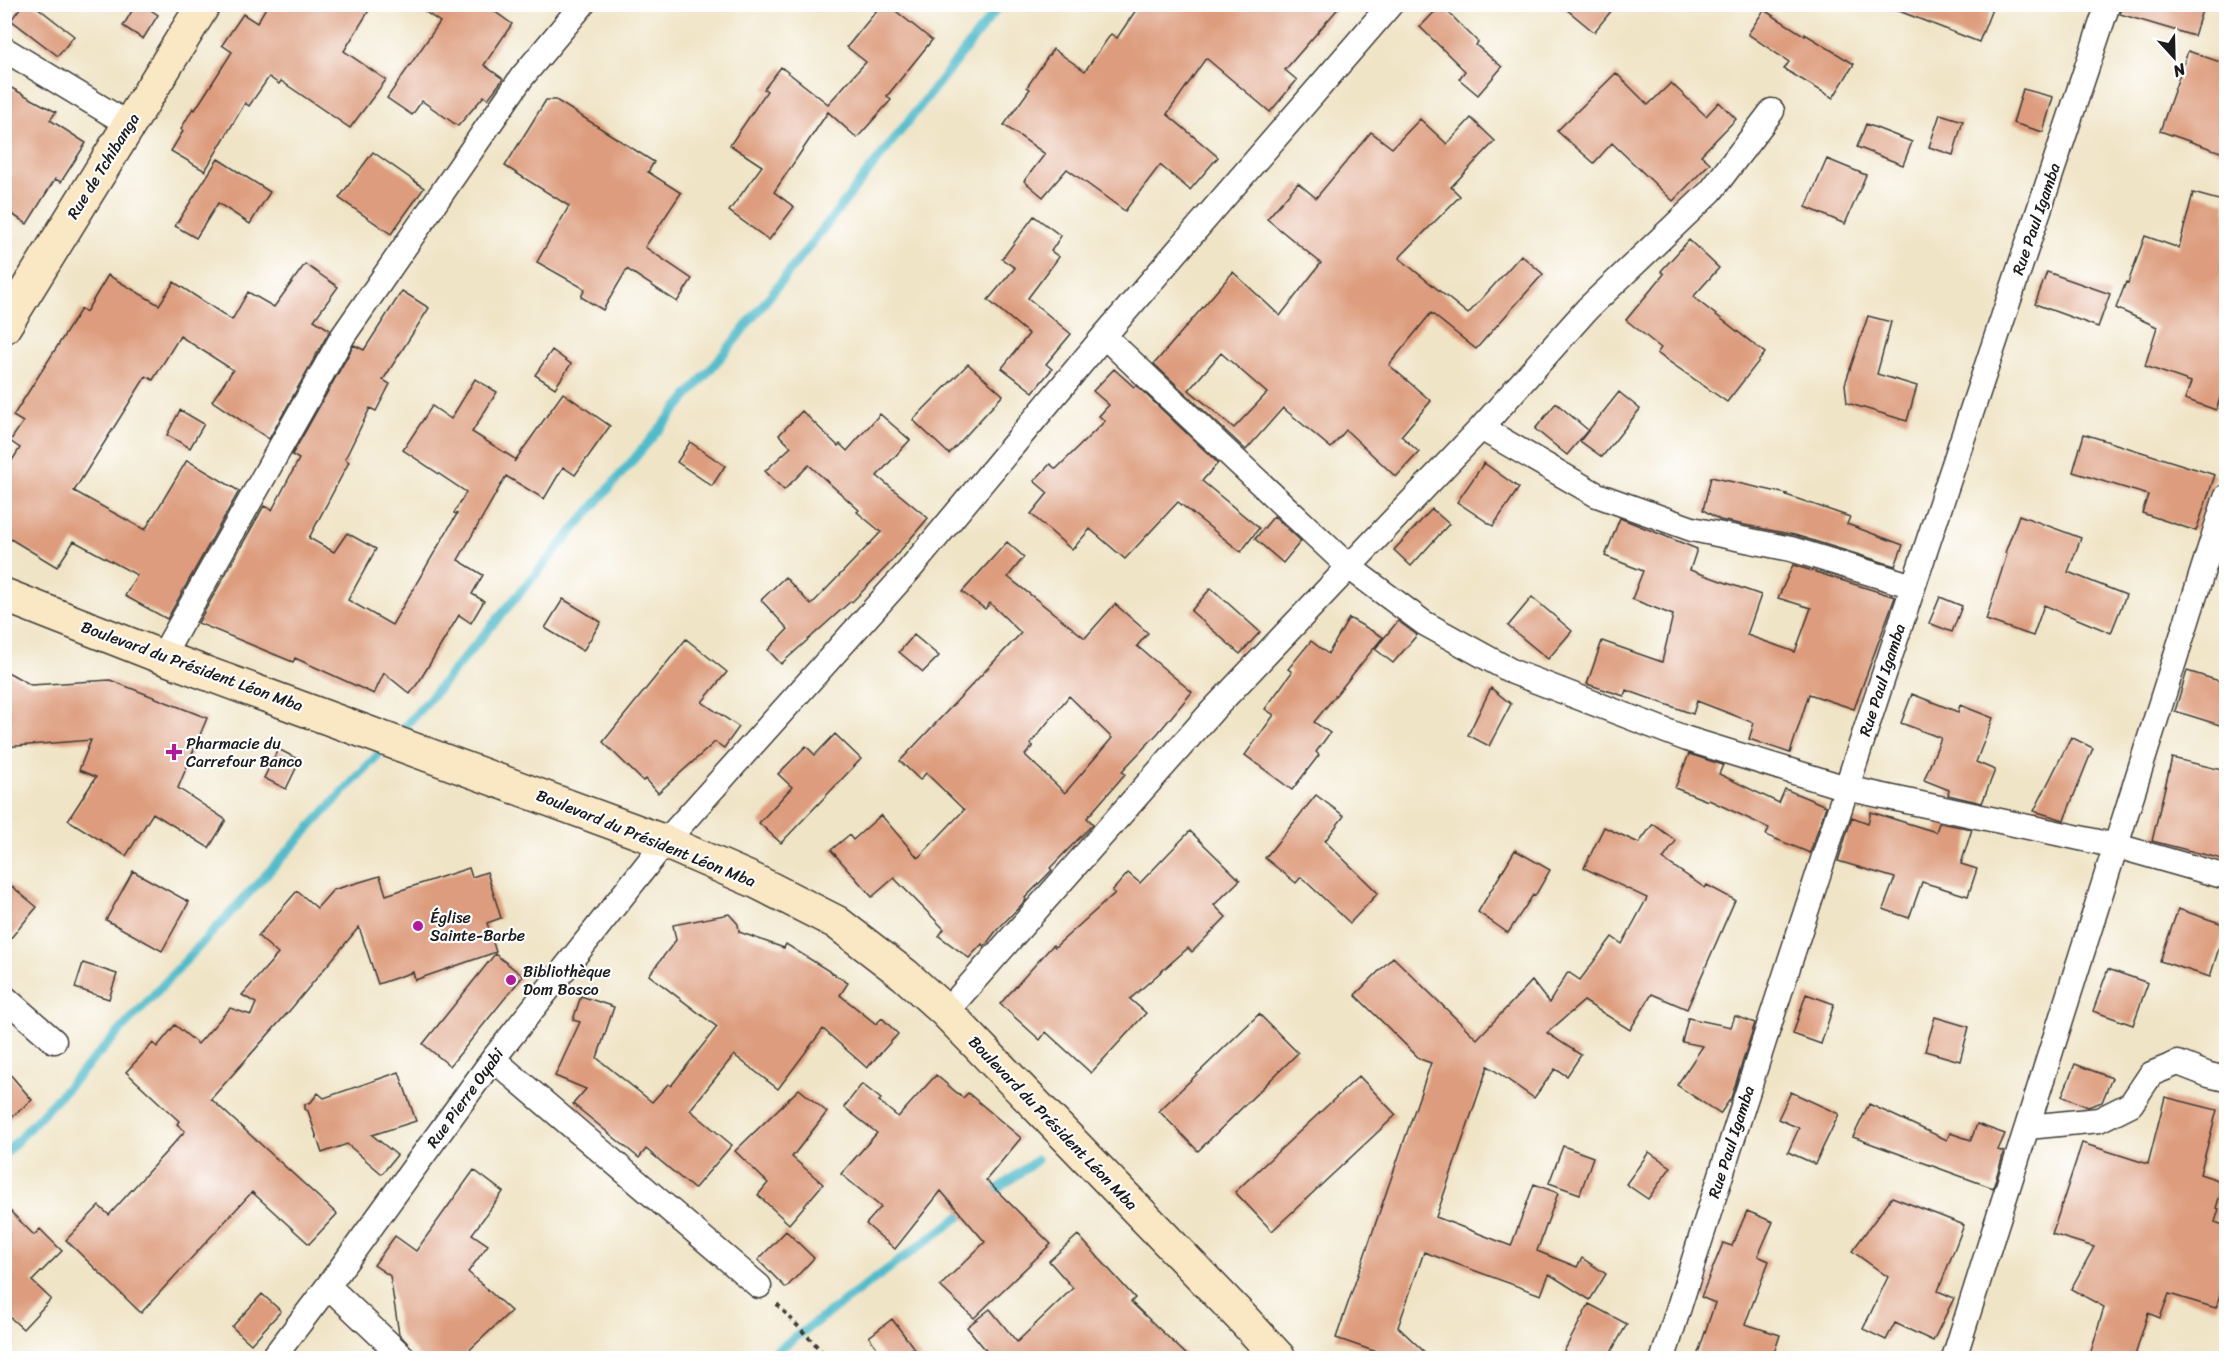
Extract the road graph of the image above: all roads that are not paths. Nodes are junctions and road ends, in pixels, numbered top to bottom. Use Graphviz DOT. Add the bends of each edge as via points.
graph roads {
  1 [pos="204,4"];
  2 [pos="583,4"];
  3 [pos="1391,4"];
  4 [pos="2108,4"];
  5 [pos="4,49"];
  6 [pos="1772,111"];
  7 [pos="128,124"];
  8 [pos="4,327"];
  9 [pos="1104,336"];
  10 [pos="1481,428"];
  11 [pos="2226,497"];
  12 [pos="1349,567"];
  13 [pos="1913,586"];
  14 [pos="4,595"];
  15 [pos="162,657"];
  16 [pos="1846,788"];
  17 [pos="664,842"];
  18 [pos="2117,846"];
  19 [pos="2226,877"];
  20 [pos="4,997"];
  21 [pos="946,1012"];
  22 [pos="54,1041"];
  23 [pos="493,1059"];
  24 [pos="2226,1078"];
  25 [pos="2028,1127"];
  26 [pos="759,1286"];
  27 [pos="328,1287"];
  28 [pos="273,1359"];
  29 [pos="404,1359"];
  30 [pos="1279,1359"];
  31 [pos="1663,1359"];
  32 [pos="1954,1359"];
  1 -- 7 [label="street, Rue de Tchibanga"];
  2 -- 15 [label="street" via="522,77 343,336"];
  3 -- 9 [label="street, Rue Pierre Oyabi"];
  4 -- 13 [label="street, Rue Paul Igamba"];
  5 -- 7 [label="street"];
  6 -- 10 [label="street" via="1711,191 1588,308"];
  7 -- 8 [label="street, Rue de Tchibanga"];
  9 -- 12 [label="street"];
  9 -- 17 [label="street, Rue Pierre Oyabi" via="910,569"];
  10 -- 12 [label="street"];
  10 -- 13 [label="street" via="1597,495 1692,529 1791,549"];
  11 -- 18 [label="street"];
  12 -- 16 [label="street" via="1424,623 1513,672 1687,739"];
  12 -- 21 [label="street" via="1213,710"];
  13 -- 16 [label="street, Rue Paul Igamba"];
  14 -- 15 [label="street, Boulevard du Président Léon Mba"];
  15 -- 17 [label="street, Boulevard du Président Léon Mba"];
  16 -- 18 [label="street"];
  16 -- 31 [label="street, Rue Paul Igamba"];
  17 -- 21 [label="street, Boulevard du Président Léon Mba" via="755,881 836,922"];
  17 -- 23 [label="street, Rue Pierre Oyabi"];
  18 -- 19 [label="street"];
  18 -- 25 [label="street"];
  20 -- 22 [label="street"];
  21 -- 30 [label="street, Boulevard du Président Léon Mba"];
  23 -- 26 [label="street"];
  23 -- 27 [label="street, Rue Pierre Oyabi"];
  24 -- 25 [label="street" via="2178,1063 2151,1074 2131,1104 2099,1120"];
  25 -- 32 [label="street"];
  27 -- 28 [label="street, Rue Pierre Oyabi"];
  27 -- 29 [label="street"];
}
